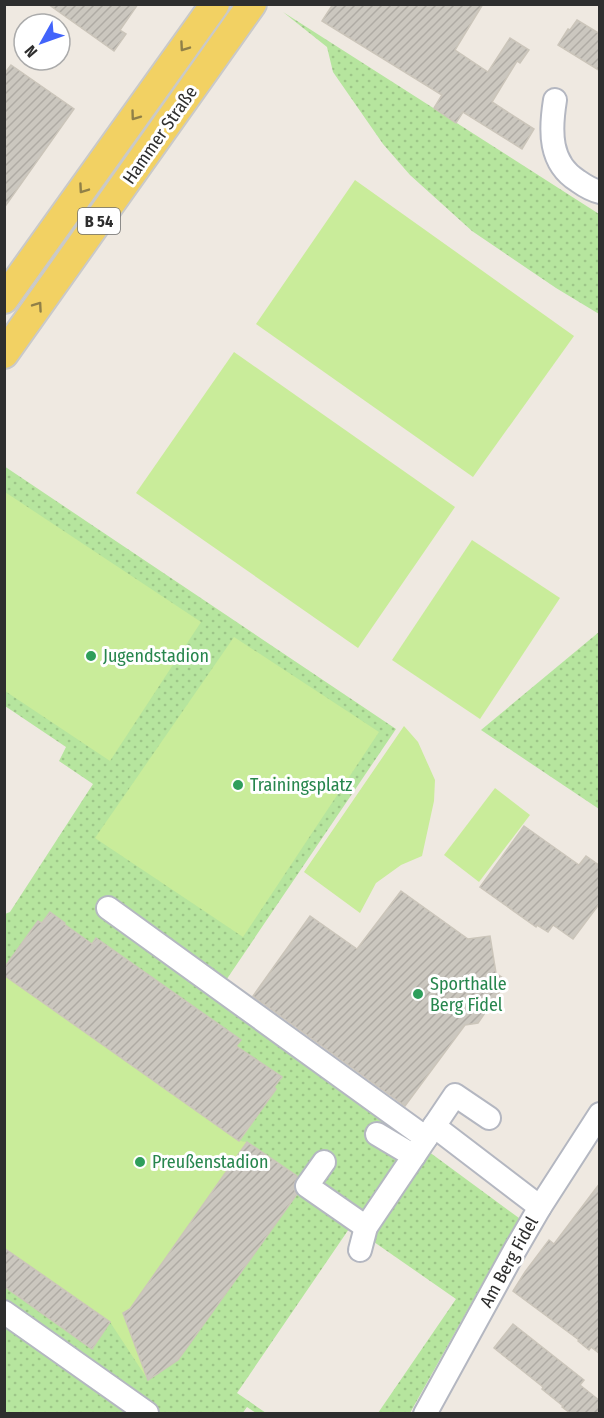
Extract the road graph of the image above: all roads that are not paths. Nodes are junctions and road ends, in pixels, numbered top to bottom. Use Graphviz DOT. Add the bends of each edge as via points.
graph roads {
  1 [pos="214,4"];
  2 [pos="252,4"];
  3 [pos="555,100"];
  4 [pos="600,192"];
  5 [pos="4,299"];
  6 [pos="4,354"];
  7 [pos="108,908"];
  8 [pos="600,1114"];
  9 [pos="489,1118"];
  10 [pos="377,1134"];
  11 [pos="425,1140"];
  12 [pos="324,1162"];
  13 [pos="540,1207"];
  14 [pos="366,1227"];
  15 [pos="360,1250"];
  16 [pos="4,1312"];
  17 [pos="147,1413"];
  18 [pos="425,1413"];
  1 -- 5 [label="main road, Hammer Straße / B 54, one-way"];
  6 -- 2 [label="main road, Hammer Straße / B 54, one-way"];
  3 -- 4 [label="street" via="553,144 559,163 572,177"];
  7 -- 11 [label="street"];
  8 -- 13 [label="street, Am Berg Fidel"];
  9 -- 11 [label="street" via="455,1095"];
  10 -- 11 [label="street"];
  11 -- 13 [label="street"];
  11 -- 14 [label="street"];
  12 -- 14 [label="street" via="307,1186"];
  13 -- 18 [label="street, Am Berg Fidel"];
  14 -- 15 [label="street"];
  16 -- 17 [label="street"];
}
